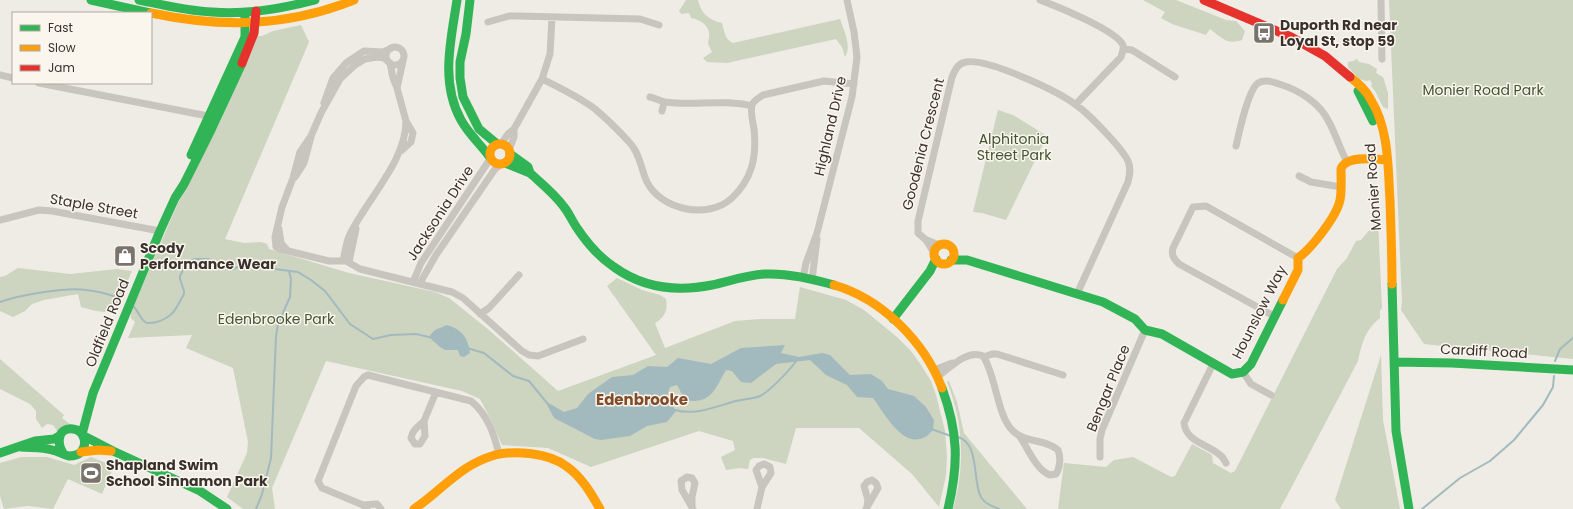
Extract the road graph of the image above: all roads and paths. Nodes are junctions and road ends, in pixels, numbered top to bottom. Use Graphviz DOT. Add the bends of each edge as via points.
graph roads {
  1 [pos="91,0"];
  2 [pos="139,0"];
  3 [pos="315,0"];
  4 [pos="354,0"];
  5 [pos="457,0"];
  6 [pos="470,0"];
  7 [pos="847,0"];
  8 [pos="1040,0"];
  9 [pos="1204,0"];
  10 [pos="1381,0"];
  11 [pos="1214,2"];
  12 [pos="256,11"];
  13 [pos="146,12"];
  14 [pos="152,13"];
  15 [pos="245,13"];
  16 [pos="552,17"];
  17 [pos="256,22"];
  18 [pos="488,22"];
  19 [pos="246,23"];
  20 [pos="659,25"];
  21 [pos="390,49"];
  22 [pos="1123,49"];
  23 [pos="1382,59"];
  24 [pos="404,60"];
  25 [pos="389,63"];
  26 [pos="0,75"];
  27 [pos="1174,76"];
  28 [pos="12,78"];
  29 [pos="542,79"];
  30 [pos="44,84"];
  31 [pos="854,84"];
  32 [pos="397,88"];
  33 [pos="650,97"];
  34 [pos="664,102"];
  35 [pos="1076,104"];
  36 [pos="752,106"];
  37 [pos="662,111"];
  38 [pos="321,113"];
  39 [pos="213,117"];
  40 [pos="514,129"];
  41 [pos="499,144"];
  42 [pos="1236,146"];
  43 [pos="510,152"];
  44 [pos="490,157"];
  45 [pos="1384,160"];
  46 [pos="1347,162"];
  47 [pos="502,164"];
  48 [pos="530,173"];
  49 [pos="1299,176"];
  50 [pos="1341,188"];
  51 [pos="0,220"];
  52 [pos="160,231"];
  53 [pos="953,250"];
  54 [pos="941,256"];
  55 [pos="1298,258"];
  56 [pos="967,260"];
  57 [pos="346,261"];
  58 [pos="519,274"];
  59 [pos="807,279"];
  60 [pos="417,282"];
  61 [pos="1077,294"];
  62 [pos="480,314"];
  63 [pos="1274,316"];
  64 [pos="893,319"];
  65 [pos="1145,330"];
  66 [pos="583,339"];
  67 [pos="984,357"];
  68 [pos="1394,362"];
  69 [pos="1213,364"];
  70 [pos="1573,370"];
  71 [pos="1243,372"];
  72 [pos="936,373"];
  73 [pos="1063,375"];
  74 [pos="436,392"];
  75 [pos="1271,395"];
  76 [pos="424,421"];
  77 [pos="80,433"];
  78 [pos="59,436"];
  79 [pos="1020,437"];
  80 [pos="20,447"];
  81 [pos="113,451"];
  82 [pos="81,452"];
  83 [pos="0,453"];
  84 [pos="63,453"];
  85 [pos="499,454"];
  86 [pos="1100,457"];
  87 [pos="1226,462"];
  88 [pos="762,487"];
  89 [pos="365,507"];
  90 [pos="419,508"];
  91 [pos="227,509"];
  92 [pos="381,509"];
  93 [pos="600,509"];
  94 [pos="757,509"];
  95 [pos="948,509"];
  96 [pos="1409,509"];
  1 -- 13 [label="street"];
  2 -- 15 [label="street" via="197,11"];
  3 -- 12 [label="street"];
  4 -- 17 [label="street" via="319,14"];
  5 -- 44 [label="street" via="447,66 448,83 460,119"];
  6 -- 41 [label="street" via="460,62 460,78 464,97 479,129"];
  7 -- 31 [label="street, Highland Drive" via="857,57"];
  8 -- 22 [label="street" via="1063,8 1101,28 1118,39"];
  9 -- 11 [label="street, Monier Road"];
  10 -- 23 [label="street"];
  11 -- 45 [label="street, Monier Road" via="1308,45 1336,64 1364,89 1379,118 1385,140"];
  12 -- 15 [label="street"];
  12 -- 17 [label="street, Oldfield Road"];
  14 -- 19 [label="street" via="195,21"];
  15 -- 19 [label="street, Oldfield Road"];
  16 -- 18 [label="street" via="509,16"];
  16 -- 20 [label="street" via="640,19"];
  16 -- 29 [label="street" via="550,54"];
  17 -- 19 [label="street"];
  17 -- 39 [label="street, Oldfield Road" via="246,51"];
  19 -- 39 [label="street, Oldfield Road" via="245,37"];
  21 -- 24 [label="street" via="397,47 402,50"];
  21 -- 25 [label="street" via="386,55"];
  21 -- 38 [label="street" via="383,52 364,52 343,65 333,78"];
  22 -- 27 [label="street" via="1132,50"];
  22 -- 35 [label="street" via="1120,57"];
  24 -- 25 [label="street" via="398,65"];
  24 -- 32 [label="street"];
  25 -- 32 [label="street"];
  25 -- 38 [label="street" via="384,58 374,57 355,65 340,79"];
  26 -- 28 [label="street"];
  29 -- 36 [label="street" via="595,109 632,145 647,183 659,196 670,204 697,211 708,210 729,201 742,189 750,174 755,143"];
  29 -- 40 [label="street"];
  30 -- 39 [label="street"];
  31 -- 36 [label="street" via="824,82 763,95 756,99"];
  31 -- 59 [label="street, Highland Drive" via="817,233 806,263"];
  32 -- 57 [label="street" via="406,120 400,152 350,235"];
  33 -- 34 [label="street"];
  34 -- 36 [label="street" via="738,102"];
  34 -- 37 [label="street"];
  35 -- 54 [label="street, Goodenia Crescent" via="1017,74 976,61 964,62 956,67 918,221 918,233"];
  35 -- 61 [label="street, Goodenia Crescent" via="1096,122 1128,160 1130,171 1128,182"];
  38 -- 57 [label="street" via="312,134 300,152 274,237 275,245 279,249 329,261"];
  39 -- 52 [label="street, Oldfield Road" via="179,182 175,198"];
  40 -- 41 [label="street"];
  40 -- 43 [label="street"];
  41 -- 43 [label="street" via="505,145"];
  41 -- 44 [label="street" via="490,150"];
  42 -- 46 [label="street" via="1244,111 1255,87 1266,80 1300,92 1322,111"];
  43 -- 47 [label="street" via="509,159"];
  43 -- 48 [label="street" via="528,167"];
  44 -- 47 [label="street" via="494,163"];
  44 -- 60 [label="street, Jacksonia Drive" via="421,263"];
  45 -- 46 [label="street"];
  45 -- 68 [label="street, Monier Road" via="1392,255"];
  46 -- 50 [label="street, Hounslow Way" via="1341,169"];
  47 -- 48 [label="street" via="512,165"];
  47 -- 60 [label="street, Jacksonia Drive" via="495,169"];
  48 -- 59 [label="street" via="566,209 597,254 622,274 641,282 661,288 685,290 758,275 783,274"];
  49 -- 50 [label="street" via="1310,182"];
  50 -- 55 [label="street, Hounslow Way" via="1337,211 1307,252"];
  51 -- 52 [label="street, Staple Street" via="39,210"];
  52 -- 77 [label="street, Oldfield Road" via="93,393"];
  53 -- 54 [label="street" via="953,256"];
  53 -- 54 [label="street, Hounslow Way" via="947,245"];
  53 -- 56 [label="street, Hounslow Way"];
  54 -- 56 [label="street, Hounslow Way"];
  54 -- 64 [label="street"];
  55 -- 63 [label="street, Hounslow Way" via="1298,270"];
  55 -- 63 [label="street" via="1206,206 1193,207 1173,248 1174,259 1179,264"];
  56 -- 61 [label="street, Hounslow Way"];
  57 -- 60 [label="street" via="358,268"];
  58 -- 62 [label="street" via="489,308"];
  59 -- 64 [label="street" via="828,283 854,293"];
  60 -- 62 [label="street" via="458,295"];
  61 -- 65 [label="street, Hounslow Way" via="1114,307 1136,319"];
  62 -- 66 [label="street" via="530,355 538,356"];
  63 -- 71 [label="street, Hounslow Way" via="1251,364"];
  64 -- 72 [label="street" via="921,350"];
  65 -- 69 [label="street, Hounslow Way" via="1162,334"];
  65 -- 86 [label="street, Bengar Place" via="1102,430"];
  67 -- 72 [label="street" via="973,354"];
  67 -- 73 [label="street" via="995,354"];
  67 -- 79 [label="street" via="1007,423"];
  68 -- 70 [label="street, Cardiff Road" via="1452,362"];
  68 -- 96 [label="street, Monier Road" via="1396,431"];
  69 -- 71 [label="street, Hounslow Way" via="1232,374"];
  69 -- 87 [label="street" via="1184,423 1184,430 1221,455"];
  71 -- 75 [label="street" via="1251,384"];
  72 -- 95 [label="street" via="951,410 955,432 956,474"];
  74 -- 76 [label="street"];
  74 -- 85 [label="street" via="463,398 475,404 490,426"];
  74 -- 89 [label="street" via="368,375 356,386 318,481 322,488"];
  77 -- 78 [label="street" via="66,430"];
  77 -- 81 [label="street"];
  77 -- 82 [label="street" via="85,444"];
  78 -- 80 [label="street"];
  78 -- 84 [label="street" via="58,445"];
  79 -- 79 [label="street" via="1058,450 1060,457 1056,474 1050,475 1044,471"];
  80 -- 83 [label="street"];
  80 -- 84 [label="street" via="49,449"];
  81 -- 82 [label="street"];
  81 -- 91 [label="street" via="200,491"];
  82 -- 84 [label="street" via="74,456"];
  85 -- 90 [label="street" via="458,474"];
  85 -- 93 [label="street" via="548,456 564,463 579,476"];
  88 -- 94 [label="street"];
  89 -- 92 [label="street" via="377,504"];
}
